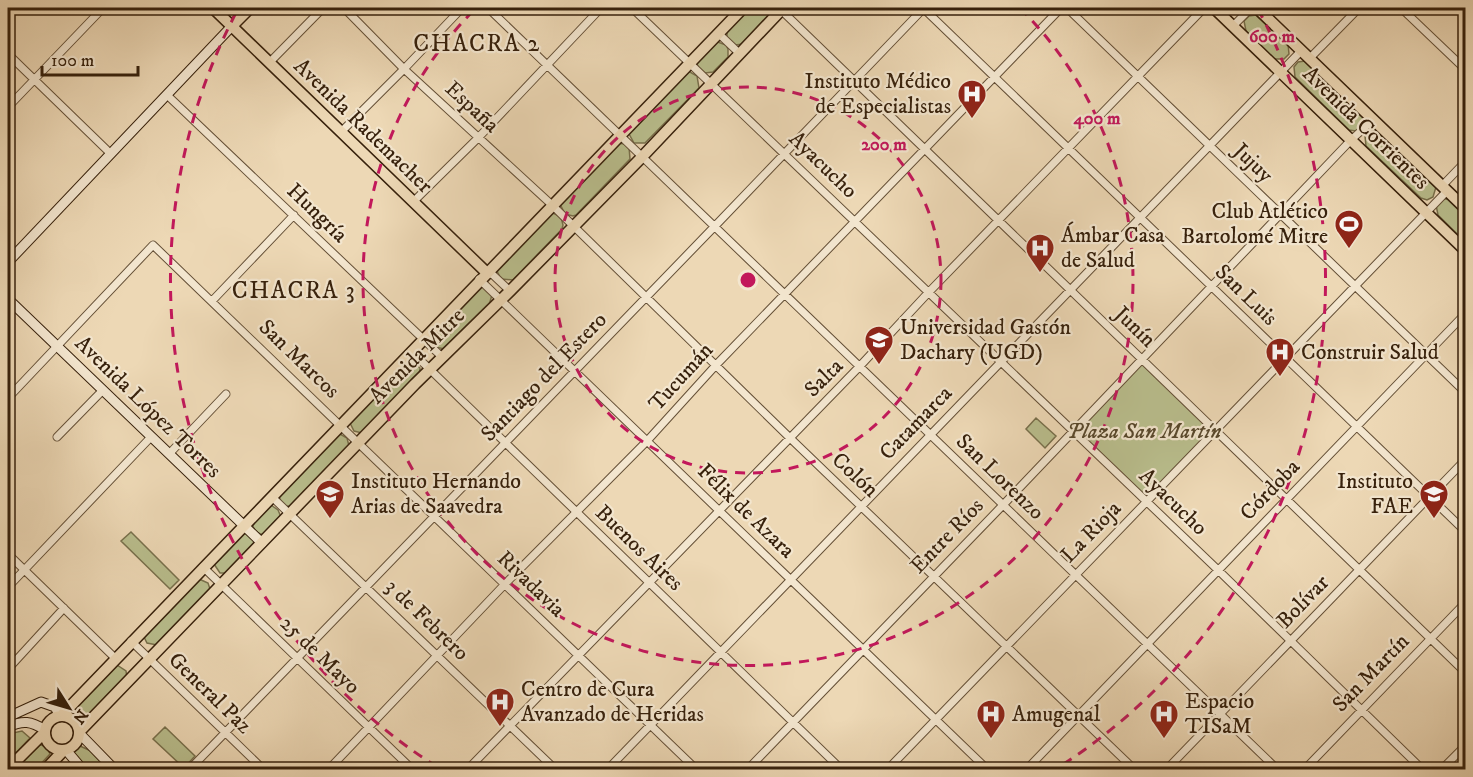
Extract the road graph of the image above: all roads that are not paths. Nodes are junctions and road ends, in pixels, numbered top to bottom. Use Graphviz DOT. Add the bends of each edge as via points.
graph roads {
  1 [pos="14,8"];
  2 [pos="103,8"];
  3 [pos="213,8"];
  4 [pos="250,8"];
  5 [pos="323,8"];
  6 [pos="344,8"];
  7 [pos="462,8"];
  8 [pos="488,8"];
  9 [pos="601,8"];
  10 [pos="632,8"];
  11 [pos="742,8"];
  12 [pos="781,8"];
  13 [pos="923,8"];
  14 [pos="1061,8"];
  15 [pos="1067,8"];
  16 [pos="1204,8"];
  17 [pos="1214,8"];
  18 [pos="1251,8"];
  19 [pos="1257,8"];
  20 [pos="1359,8"];
  21 [pos="1401,8"];
  22 [pos="8,15"];
  23 [pos="232,26"];
  24 [pos="1233,26"];
  25 [pos="718,33"];
  26 [pos="739,53"];
  27 [pos="8,54"];
  28 [pos="1306,54"];
  29 [pos="270,63"];
  30 [pos="689,63"];
  31 [pos="546,64"];
  32 [pos="404,69"];
  33 [pos="1466,70"];
  34 [pos="1281,72"];
  35 [pos="994,76"];
  36 [pos="1137,76"];
  37 [pos="34,80"];
  38 [pos="854,80"];
  39 [pos="709,84"];
  40 [pos="167,94"];
  41 [pos="8,107"];
  42 [pos="1373,120"];
  43 [pos="341,132"];
  44 [pos="620,135"];
  45 [pos="478,138"];
  46 [pos="1351,140"];
  47 [pos="1210,146"];
  48 [pos="1068,148"];
  49 [pos="924,150"];
  50 [pos="111,154"];
  51 [pos="784,154"];
  52 [pos="641,158"];
  53 [pos="1466,161"];
  54 [pos="1444,189"];
  55 [pos="413,202"];
  56 [pos="552,206"];
  57 [pos="1466,209"];
  58 [pos="1426,213"];
  59 [pos="1280,214"];
  60 [pos="294,215"];
  61 [pos="1140,218"];
  62 [pos="997,220"];
  63 [pos="855,221"];
  64 [pos="574,226"];
  65 [pos="715,226"];
  66 [pos="1466,251"];
  67 [pos="8,262"];
  68 [pos="483,276"];
  69 [pos="1211,286"];
  70 [pos="1354,286"];
  71 [pos="1070,290"];
  72 [pos="510,291"];
  73 [pos="785,293"];
  74 [pos="928,293"];
  75 [pos="646,297"];
  76 [pos="8,299"];
  77 [pos="212,301"];
  78 [pos="500,301"];
  79 [pos="1466,313"];
  80 [pos="423,339"];
  81 [pos="57,346"];
  82 [pos="411,351"];
  83 [pos="1425,355"];
  84 [pos="442,357"];
  85 [pos="1285,357"];
  86 [pos="1142,359"];
  87 [pos="1000,362"];
  88 [pos="717,364"];
  89 [pos="860,366"];
  90 [pos="429,370"];
  91 [pos="575,371"];
  92 [pos="103,390"];
  93 [pos="1466,393"];
  94 [pos="226,394"];
  95 [pos="8,398"];
  96 [pos="341,424"];
  97 [pos="1356,427"];
  98 [pos="1214,430"];
  99 [pos="1073,432"];
  100 [pos="931,434"];
  101 [pos="57,437"];
  102 [pos="152,437"];
  103 [pos="790,438"];
  104 [pos="647,441"];
  105 [pos="358,442"];
  106 [pos="505,444"];
  107 [pos="169,454"];
  108 [pos="1466,459"];
  109 [pos="272,497"];
  110 [pos="1429,497"];
  111 [pos="1286,500"];
  112 [pos="1146,501"];
  113 [pos="862,505"];
  114 [pos="1003,505"];
  115 [pos="720,512"];
  116 [pos="577,513"];
  117 [pos="290,514"];
  118 [pos="434,515"];
  119 [pos="244,526"];
  120 [pos="1466,532"];
  121 [pos="262,543"];
  122 [pos="8,554"];
  123 [pos="203,567"];
  124 [pos="24,570"];
  125 [pos="1218,570"];
  126 [pos="1359,570"];
  127 [pos="1075,574"];
  128 [pos="934,575"];
  129 [pos="791,579"];
  130 [pos="648,582"];
  131 [pos="505,584"];
  132 [pos="221,585"];
  133 [pos="366,586"];
  134 [pos="8,587"];
  135 [pos="1466,602"];
  136 [pos="64,609"];
  137 [pos="1430,639"];
  138 [pos="1290,641"];
  139 [pos="131,642"];
  140 [pos="1147,643"];
  141 [pos="1006,645"];
  142 [pos="863,649"];
  143 [pos="720,652"];
  144 [pos="437,655"];
  145 [pos="578,655"];
  146 [pos="296,657"];
  147 [pos="115,658"];
  148 [pos="149,659"];
  149 [pos="8,669"];
  150 [pos="1466,673"];
  151 [pos="1361,710"];
  152 [pos="1220,713"];
  153 [pos="61,715"];
  154 [pos="1078,715"];
  155 [pos="8,717"];
  156 [pos="935,719"];
  157 [pos="793,722"];
  158 [pos="510,725"];
  159 [pos="650,725"];
  160 [pos="8,727"];
  161 [pos="369,727"];
  162 [pos="45,731"];
  163 [pos="225,732"];
  164 [pos="80,733"];
  165 [pos="1466,745"];
  166 [pos="65,750"];
  167 [pos="8,769"];
  168 [pos="45,770"];
  169 [pos="83,770"];
  170 [pos="115,770"];
  171 [pos="189,770"];
  172 [pos="264,770"];
  173 [pos="328,770"];
  174 [pos="413,770"];
  175 [pos="467,770"];
  176 [pos="556,770"];
  177 [pos="607,770"];
  178 [pos="697,770"];
  179 [pos="747,770"];
  180 [pos="842,770"];
  181 [pos="887,770"];
  182 [pos="988,770"];
  183 [pos="1026,770"];
  184 [pos="1135,770"];
  185 [pos="1166,770"];
  186 [pos="1278,770"];
  187 [pos="1304,770"];
  188 [pos="1423,770"];
  189 [pos="1442,770"];
  1 -- 22 [label="street"];
  2 -- 37 [label="street"];
  3 -- 23 [label="main road, Avenida Rademacher"];
  4 -- 23 [label="main road"];
  5 -- 29 [label="street"];
  6 -- 32 [label="street, España"];
  7 -- 32 [label="street"];
  8 -- 31 [label="street, San Lorenzo"];
  9 -- 31 [label="street"];
  10 -- 30 [label="street, Ayacucho"];
  11 -- 25 [label="main road, Avenida Mitre"];
  12 -- 26 [label="main road, Avenida Mitre"];
  12 -- 38 [label="street, Junín"];
  13 -- 35 [label="street, San Luis"];
  13 -- 38 [label="street, Santiago del Estero"];
  14 -- 35 [label="street, Tucumán"];
  15 -- 36 [label="street, Jujuy"];
  16 -- 36 [label="street, Salta"];
  17 -- 24 [label="main road, Avenida Corrientes"];
  18 -- 24 [label="street"];
  19 -- 28 [label="main road, Avenida Corrientes"];
  20 -- 28 [label="street, Catamarca"];
  21 -- 33 [label="street"];
  23 -- 29 [label="main road, Avenida Rademacher"];
  23 -- 40 [label="main road"];
  24 -- 34 [label="main road, Avenida Corrientes"];
  25 -- 26 [label="street"];
  25 -- 30 [label="main road, Avenida Mitre"];
  26 -- 39 [label="main road, Avenida Mitre"];
  27 -- 37 [label="street"];
  28 -- 34 [label="street, Catamarca"];
  28 -- 42 [label="main road, Avenida Corrientes"];
  29 -- 43 [label="main road, Avenida Rademacher"];
  30 -- 39 [label="street, Ayacucho"];
  30 -- 44 [label="main road, Avenida Mitre"];
  31 -- 44 [label="street, San Lorenzo"];
  31 -- 45 [label="street"];
  32 -- 43 [label="street"];
  32 -- 45 [label="street, España"];
  34 -- 46 [label="main road, Avenida Corrientes"];
  34 -- 47 [label="street, Catamarca"];
  35 -- 48 [label="street, San Luis"];
  35 -- 49 [label="street, Tucumán"];
  36 -- 47 [label="street, Jujuy"];
  36 -- 48 [label="street, Salta"];
  37 -- 41 [label="street"];
  37 -- 50 [label="street"];
  38 -- 49 [label="street, Junín"];
  38 -- 51 [label="street, Santiago del Estero"];
  39 -- 51 [label="street, Ayacucho"];
  39 -- 52 [label="main road, Avenida Mitre"];
  40 -- 50 [label="main road"];
  40 -- 60 [label="street, Hungría"];
  42 -- 46 [label="street, Entre Ríos"];
  42 -- 54 [label="main road, Avenida Corrientes"];
  43 -- 55 [label="main road, Avenida Rademacher"];
  44 -- 52 [label="street, San Lorenzo"];
  44 -- 56 [label="main road, Avenida Mitre"];
  45 -- 55 [label="street"];
  45 -- 56 [label="street, España"];
  46 -- 58 [label="main road, Avenida Corrientes"];
  46 -- 59 [label="street, Entre Ríos"];
  47 -- 59 [label="street, Jujuy"];
  47 -- 61 [label="street, Catamarca"];
  48 -- 61 [label="street, San Luis"];
  48 -- 62 [label="street, Salta"];
  49 -- 62 [label="street, Junín"];
  49 -- 63 [label="street, Tucumán"];
  50 -- 67 [label="main road"];
  51 -- 63 [label="street, Ayacucho"];
  51 -- 65 [label="street, Santiago del Estero"];
  52 -- 64 [label="main road, Avenida Mitre"];
  52 -- 65 [label="street, San Lorenzo"];
  53 -- 54 [label="street, La Rioja"];
  54 -- 57 [label="main road, Avenida Corrientes"];
  54 -- 58 [label="street, La Rioja"];
  55 -- 68 [label="main road, Avenida Rademacher"];
  56 -- 64 [label="street, Colón"];
  56 -- 68 [label="main road, Avenida Mitre"];
  58 -- 66 [label="main road, Avenida Corrientes"];
  58 -- 70 [label="street, La Rioja"];
  59 -- 69 [label="street, Entre Ríos"];
  59 -- 70 [label="street, Jujuy"];
  60 -- 77 [label="street"];
  60 -- 80 [label="street, Hungría"];
  61 -- 69 [label="street, San Luis"];
  61 -- 71 [label="street, Catamarca"];
  62 -- 71 [label="street, Junín"];
  62 -- 74 [label="street, Salta"];
  63 -- 73 [label="street, Tucumán"];
  63 -- 74 [label="street, Ayacucho"];
  64 -- 72 [label="main road, Avenida Mitre"];
  64 -- 75 [label="street, Colón"];
  65 -- 73 [label="street, San Lorenzo"];
  65 -- 75 [label="street, Santiago del Estero"];
  68 -- 72 [label="street" via="493,275"];
  68 -- 78 [label="street, Félix de Azara"];
  68 -- 80 [label="main road, Avenida Mitre"];
  69 -- 85 [label="street, San Luis"];
  69 -- 86 [label="street, Entre Ríos"];
  70 -- 83 [label="street, Jujuy"];
  70 -- 85 [label="street, La Rioja"];
  71 -- 86 [label="street, Junín"];
  71 -- 87 [label="street, Catamarca"];
  72 -- 78 [label="main road, Avenida Mitre"];
  73 -- 88 [label="street, Tucumán"];
  73 -- 89 [label="street, San Lorenzo"];
  74 -- 87 [label="street, Ayacucho"];
  74 -- 89 [label="street, Salta"];
  75 -- 88 [label="street, Colón"];
  75 -- 91 [label="street, Santiago del Estero"];
  76 -- 81 [label="main road, Avenida López Torres"];
  77 -- 81 [label="street, San Marcos" via="153,245"];
  77 -- 96 [label="street, San Marcos"];
  78 -- 84 [label="main road, Avenida Mitre"];
  78 -- 91 [label="street, Félix de Azara"];
  79 -- 83 [label="street, Córdoba"];
  80 -- 82 [label="main road, Avenida Mitre"];
  80 -- 84 [label="street, Hungría"];
  81 -- 92 [label="main road, Avenida López Torres"];
  81 -- 95 [label="street"];
  82 -- 90 [label="street, Buenos Aires"];
  82 -- 96 [label="main road, Avenida Mitre"];
  83 -- 93 [label="street, Jujuy"];
  83 -- 97 [label="street, Córdoba"];
  84 -- 90 [label="main road, Avenida Mitre"];
  85 -- 97 [label="street, San Luis"];
  85 -- 98 [label="street, La Rioja"];
  86 -- 98 [label="street, Junín"];
  86 -- 99 [label="street, Entre Ríos"];
  87 -- 99 [label="street, Ayacucho"];
  87 -- 100 [label="street, Catamarca"];
  88 -- 103 [label="street, Colón"];
  88 -- 104 [label="street, Tucumán"];
  89 -- 100 [label="street, San Lorenzo"];
  89 -- 103 [label="street, Salta"];
  90 -- 105 [label="main road, Avenida Mitre"];
  90 -- 106 [label="street, Buenos Aires"];
  91 -- 104 [label="street, Félix de Azara"];
  91 -- 106 [label="street, Santiago del Estero"];
  92 -- 101 [label="street"];
  92 -- 102 [label="main road, Avenida López Torres"];
  94 -- 107 [label="street"];
  96 -- 105 [label="street, Rivadavia"];
  96 -- 109 [label="main road, Avenida Mitre"];
  97 -- 110 [label="street, San Luis"];
  97 -- 111 [label="street, Córdoba"];
  98 -- 111 [label="street, Junín"];
  98 -- 112 [label="street, La Rioja"];
  99 -- 112 [label="street, Ayacucho"];
  99 -- 114 [label="street, Entre Ríos"];
  100 -- 113 [label="street, Catamarca"];
  100 -- 114 [label="street, San Lorenzo"];
  102 -- 107 [label="main road, Avenida López Torres"];
  102 -- 124 [label="street"];
  103 -- 113 [label="street, Colón"];
  103 -- 115 [label="street, Salta"];
  104 -- 115 [label="street, Félix de Azara"];
  104 -- 116 [label="street, Tucumán"];
  105 -- 117 [label="main road, Avenida Mitre"];
  105 -- 118 [label="street, Rivadavia"];
  106 -- 116 [label="street, Buenos Aires"];
  106 -- 118 [label="street, Santiago del Estero"];
  107 -- 119 [label="main road, Avenida López Torres"];
  108 -- 110 [label="street, Bolívar"];
  109 -- 117 [label="street, 3 de Febrero"];
  109 -- 119 [label="main road, Avenida Mitre"];
  110 -- 120 [label="street, San Luis"];
  110 -- 126 [label="street, Bolívar"];
  111 -- 125 [label="street, Córdoba"];
  111 -- 126 [label="street, Junín"];
  112 -- 125 [label="street, Ayacucho"];
  112 -- 127 [label="street, La Rioja"];
  113 -- 128 [label="street, Colón"];
  113 -- 129 [label="street, Catamarca"];
  114 -- 127 [label="street, San Lorenzo"];
  114 -- 128 [label="street, Entre Ríos"];
  115 -- 129 [label="street, Félix de Azara"];
  115 -- 130 [label="street, Salta"];
  116 -- 130 [label="street, Buenos Aires"];
  116 -- 131 [label="street, Tucumán"];
  117 -- 121 [label="main road, Avenida Mitre"];
  117 -- 133 [label="street, 3 de Febrero"];
  118 -- 131 [label="street, Rivadavia"];
  118 -- 133 [label="street, Santiago del Estero"];
  119 -- 121 [label="main road, Avenida López Torres"];
  119 -- 123 [label="main road, Avenida Mitre"];
  121 -- 132 [label="main road, Avenida Mitre"];
  122 -- 124 [label="street"];
  123 -- 132 [label="street, 25 de Mayo"];
  123 -- 139 [label="main road, Avenida Mitre"];
  124 -- 134 [label="street"];
  124 -- 136 [label="street"];
  125 -- 138 [label="street, Ayacucho"];
  125 -- 140 [label="street, Córdoba"];
  126 -- 137 [label="street, Junín"];
  126 -- 138 [label="street, Bolívar"];
  127 -- 140 [label="street, San Lorenzo"];
  127 -- 141 [label="street, La Rioja"];
  128 -- 141 [label="street, Colón"];
  128 -- 142 [label="street, Entre Ríos"];
  129 -- 142 [label="street, Félix de Azara"];
  129 -- 143 [label="street, Catamarca"];
  130 -- 143 [label="street, Buenos Aires"];
  130 -- 145 [label="street, Salta"];
  131 -- 144 [label="street, Tucumán"];
  131 -- 145 [label="street, Rivadavia"];
  132 -- 146 [label="street, 25 de Mayo"];
  132 -- 148 [label="main road, Avenida Mitre"];
  133 -- 144 [label="street, 3 de Febrero"];
  133 -- 146 [label="street, Santiago del Estero"];
  135 -- 137 [label="street, San Martín"];
  136 -- 147 [label="street"];
  136 -- 149 [label="street"];
  137 -- 150 [label="street, Junín"];
  137 -- 151 [label="street, San Martín"];
  138 -- 151 [label="street, Ayacucho"];
  138 -- 152 [label="street, Bolívar"];
  139 -- 147 [label="main road, Avenida Mitre"];
  139 -- 148 [label="street, General Paz"];
  140 -- 152 [label="street, San Lorenzo"];
  140 -- 154 [label="street, Córdoba"];
  141 -- 154 [label="street, Colón"];
  141 -- 156 [label="street, La Rioja"];
  142 -- 156 [label="street, Félix de Azara"];
  142 -- 157 [label="street, Entre Ríos"];
  143 -- 157 [label="street, Buenos Aires"];
  143 -- 159 [label="street, Catamarca"];
  144 -- 158 [label="street, 3 de Febrero"];
  144 -- 161 [label="street, Tucumán"];
  145 -- 158 [label="street, Salta"];
  145 -- 159 [label="street, Rivadavia"];
  146 -- 161 [label="street, 25 de Mayo"];
  146 -- 163 [label="street, Santiago del Estero"];
  147 -- 153 [label="main road, Avenida Mitre"];
  148 -- 163 [label="street, General Paz"];
  148 -- 164 [label="main road, Avenida Mitre"];
  151 -- 187 [label="street, San Martín"];
  151 -- 188 [label="street, Ayacucho"];
  152 -- 185 [label="street, Bolívar"];
  152 -- 186 [label="street, San Lorenzo"];
  153 -- 155 [label="main road" via="55,706 41,702"];
  153 -- 162 [label="main road" via="49,722"];
  153 -- 164 [label="main road" via="75,722"];
  154 -- 183 [label="street, Córdoba"];
  154 -- 184 [label="street, Colón"];
  156 -- 181 [label="street, La Rioja"];
  156 -- 182 [label="street, Félix de Azara"];
  157 -- 179 [label="street, Entre Ríos"];
  157 -- 180 [label="street, Buenos Aires"];
  158 -- 175 [label="street, Salta"];
  158 -- 176 [label="street, 3 de Febrero"];
  159 -- 177 [label="street, Catamarca"];
  159 -- 178 [label="street, Rivadavia"];
  160 -- 162 [label="main road" via="21,721"];
  161 -- 173 [label="street, Tucumán"];
  161 -- 174 [label="street, 25 de Mayo"];
  162 -- 166 [label="main road" via="50,746"];
  162 -- 167 [label="main road"];
  163 -- 171 [label="street, Santiago del Estero"];
  163 -- 172 [label="street, General Paz"];
  164 -- 166 [label="main road" via="74,746"];
  164 -- 170 [label="main road"];
  165 -- 189 [label="street"];
  166 -- 168 [label="main road"];
  166 -- 169 [label="main road"];
}
